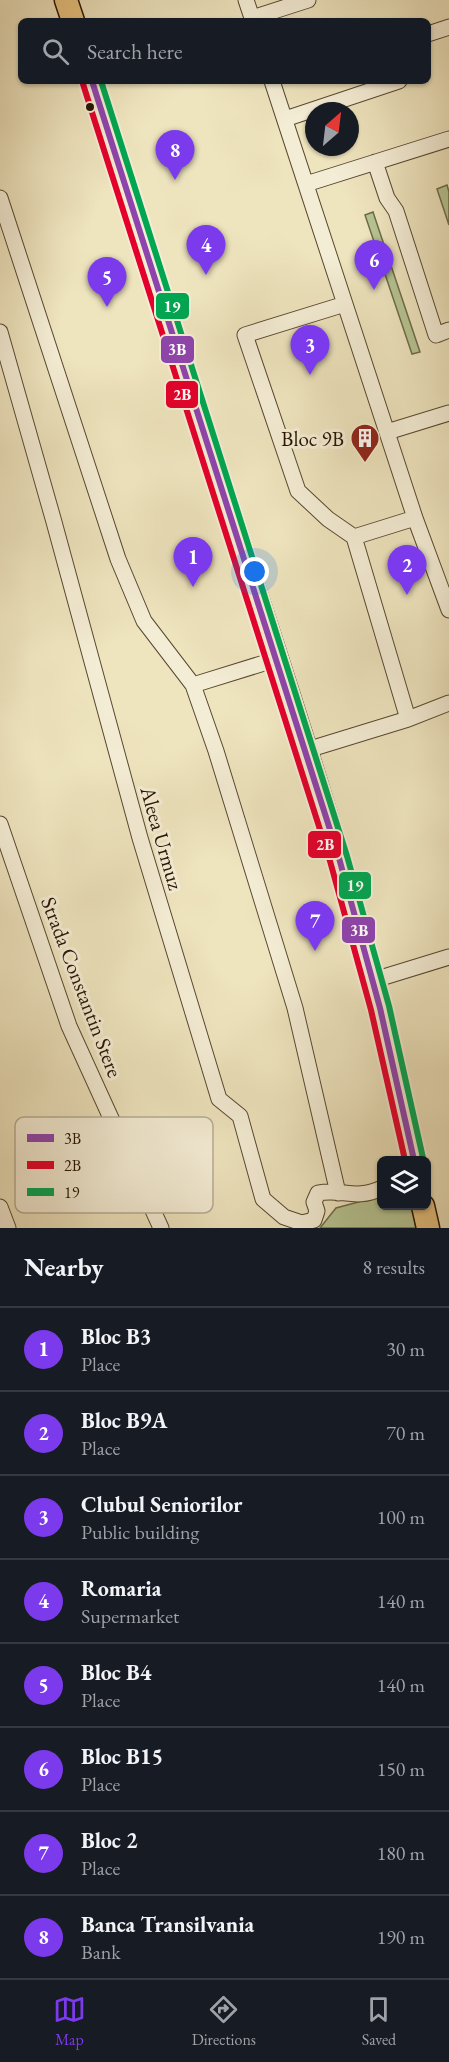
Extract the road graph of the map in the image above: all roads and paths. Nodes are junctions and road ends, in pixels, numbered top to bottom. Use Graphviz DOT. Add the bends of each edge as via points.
graph roads {
  1 [pos="66,0"];
  2 [pos="246,0"];
  3 [pos="308,0"];
  4 [pos="72,18"];
  5 [pos="251,18"];
  6 [pos="258,18"];
  7 [pos="449,27"];
  8 [pos="431,33"];
  9 [pos="93,84"];
  10 [pos="273,84"];
  11 [pos="390,84"];
  12 [pos="285,119"];
  13 [pos="449,139"];
  14 [pos="375,162"];
  15 [pos="306,183"];
  16 [pos="0,198"];
  17 [pos="345,304"];
  18 [pos="449,330"];
  19 [pos="0,332"];
  20 [pos="449,413"];
  21 [pos="387,432"];
  22 [pos="415,518"];
  23 [pos="354,537"];
  24 [pos="449,610"];
  25 [pos="277,658"];
  26 [pos="193,685"];
  27 [pos="449,703"];
  28 [pos="408,719"];
  29 [pos="307,750"];
  30 [pos="0,825"];
  31 [pos="449,957"];
  32 [pos="374,980"];
  33 [pos="110,1117"];
  34 [pos="413,1156"];
  35 [pos="377,1190"];
  36 [pos="338,1193"];
  37 [pos="0,1207"];
  38 [pos="424,1210"];
  39 [pos="154,1213"];
  40 [pos="8,1228"];
  41 [pos="161,1228"];
  42 [pos="428,1228"];
  1 -- 4 [label="main road"];
  2 -- 5 [label="street"];
  3 -- 6 [label="street"];
  7 -- 8 [label="street"];
  9 -- 25 [label="main road"];
  10 -- 12 [label="street"];
  11 -- 12 [label="street"];
  12 -- 15 [label="street"];
  13 -- 14 [label="street"];
  14 -- 15 [label="street"];
  14 -- 18 [label="street" via="396,212 436,335"];
  15 -- 17 [label="street"];
  16 -- 26 [label="street" via="118,559 144,621"];
  17 -- 21 [label="street"];
  17 -- 23 [label="street" via="244,336 298,491"];
  19 -- 36 [label="street, Aleea Urmuz" via="146,860 219,1099 240,1116 263,1199 284,1217 302,1223 314,1220 318,1193"];
  20 -- 21 [label="street"];
  21 -- 22 [label="street"];
  22 -- 23 [label="street"];
  22 -- 24 [label="street"];
  23 -- 28 [label="street"];
  25 -- 26 [label="street"];
  25 -- 29 [label="main road"];
  26 -- 36 [label="street" via="295,1008"];
  27 -- 28 [label="street"];
  28 -- 29 [label="street"];
  29 -- 32 [label="main road"];
  30 -- 33 [label="street, Strada Constantin Stere" via="69,1026"];
  31 -- 32 [label="street"];
  32 -- 34 [label="main road"];
  35 -- 36 [label="street, Aleea Urmuz" via="367,1194"];
  37 -- 40 [label="street"];
  38 -- 42 [label="main road"];
  39 -- 41 [label="street, Strada Constantin Stere"];
}
